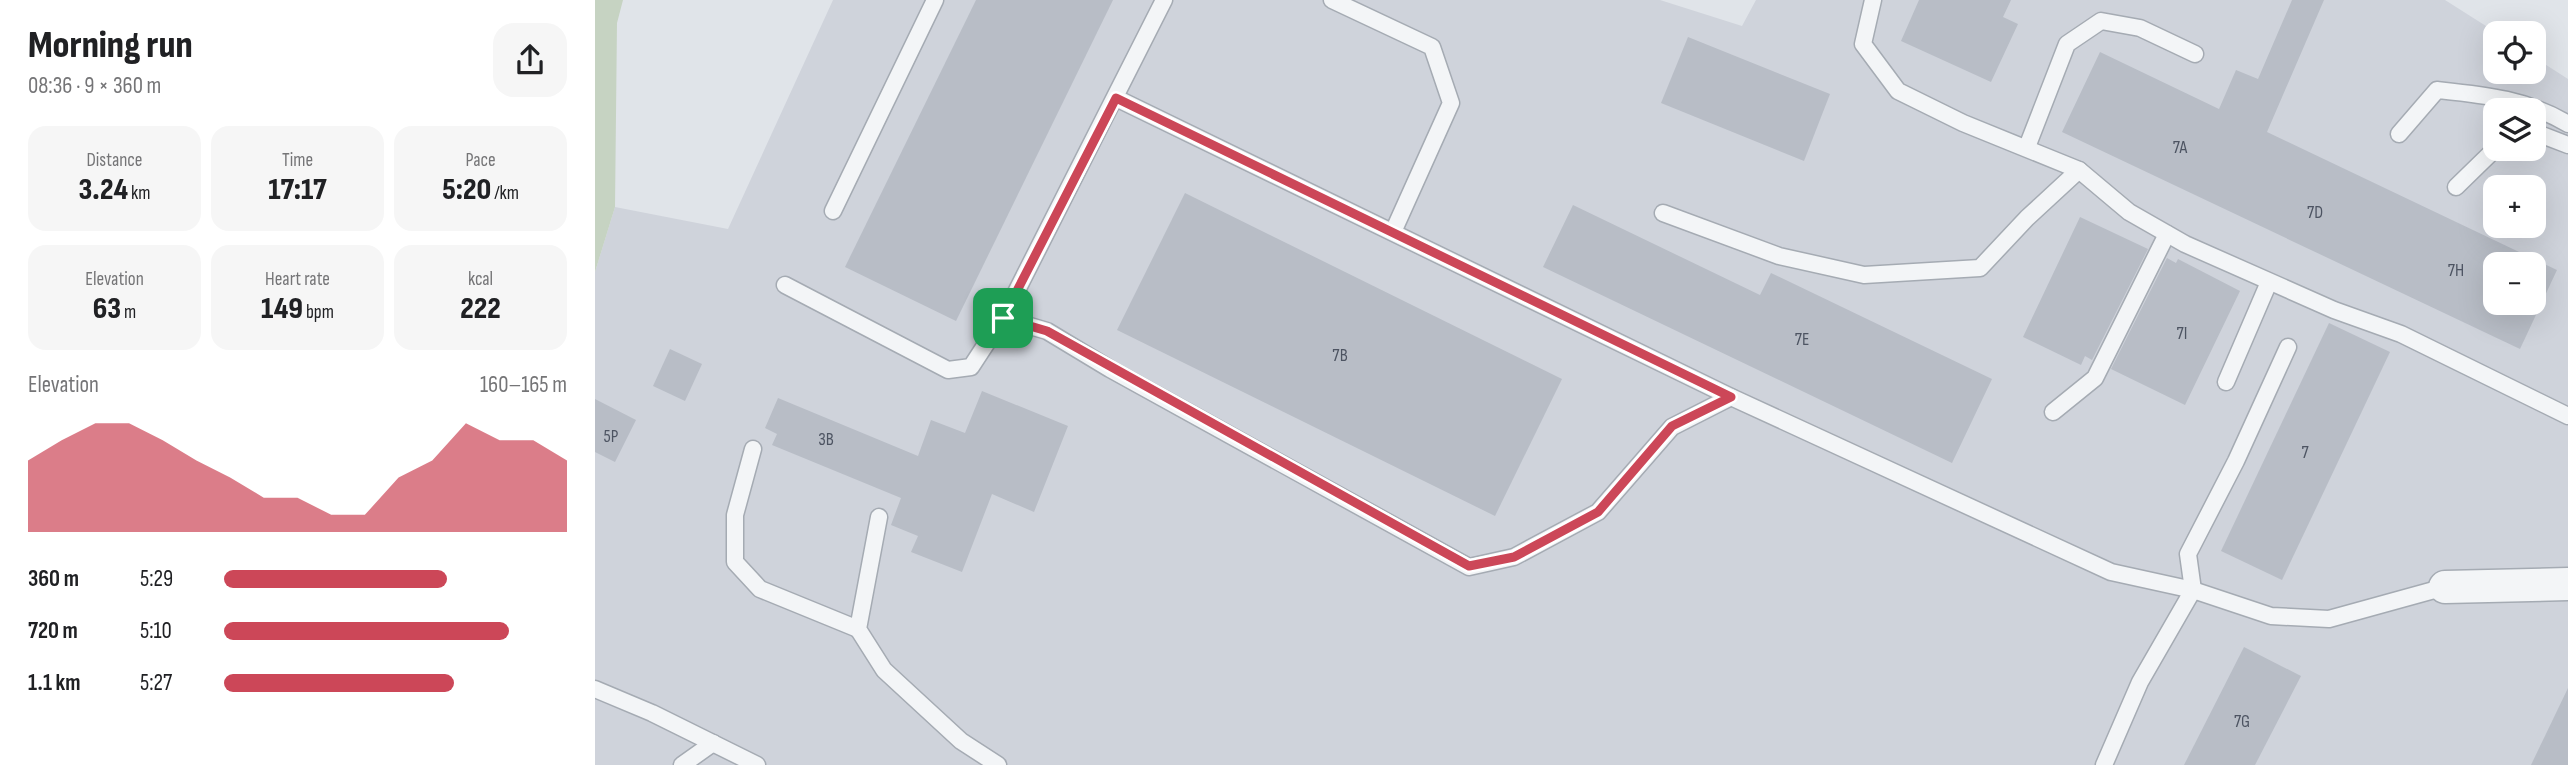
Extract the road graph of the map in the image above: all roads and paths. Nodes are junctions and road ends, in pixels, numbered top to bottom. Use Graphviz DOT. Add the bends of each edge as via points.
graph roads {
  1 [pos="935,0"];
  2 [pos="1164,0"];
  3 [pos="1332,0"];
  4 [pos="1873,0"];
  5 [pos="2195,54"];
  6 [pos="1116,98"];
  7 [pos="2568,124"];
  8 [pos="2399,134"];
  9 [pos="2546,137"];
  10 [pos="2568,145"];
  11 [pos="2027,147"];
  12 [pos="2483,161"];
  13 [pos="2079,170"];
  14 [pos="2456,187"];
  15 [pos="832,211"];
  16 [pos="1663,213"];
  17 [pos="1393,232"];
  18 [pos="2167,234"];
  19 [pos="2269,282"];
  20 [pos="785,285"];
  21 [pos="1003,318"];
  22 [pos="2288,347"];
  23 [pos="2226,382"];
  24 [pos="1731,397"];
  25 [pos="2053,412"];
  26 [pos="2568,416"];
  27 [pos="753,449"];
  28 [pos="879,517"];
  29 [pos="2568,584"];
  30 [pos="2445,587"];
  31 [pos="2193,590"];
  32 [pos="858,629"];
  33 [pos="595,690"];
  34 [pos="713,743"];
  35 [pos="682,765"];
  36 [pos="757,765"];
  37 [pos="998,765"];
  38 [pos="2104,765"];
  1 -- 15 [label="lane"];
  2 -- 6 [label="lane"];
  3 -- 17 [label="lane" via="1432,47 1451,103"];
  4 -- 11 [label="lane" via="1863,44 1898,91"];
  5 -- 11 [label="lane" via="2140,28 2101,21 2067,44"];
  6 -- 17 [label="lane"];
  6 -- 21 [label="lane"];
  7 -- 8 [label="lane" via="2546,111 2497,96 2437,90"];
  9 -- 10 [label="lane"];
  11 -- 13 [label="lane"];
  12 -- 14 [label="lane"];
  13 -- 16 [label="lane" via="1980,268 1864,275 1779,256"];
  13 -- 18 [label="lane" via="2129,212"];
  17 -- 24 [label="lane"];
  18 -- 19 [label="lane"];
  18 -- 25 [label="lane" via="2095,378"];
  19 -- 23 [label="lane"];
  19 -- 26 [label="lane" via="2401,334"];
  20 -- 21 [label="lane" via="948,370 971,367"];
  21 -- 24 [label="lane" via="1047,331 1469,566 1514,557 1598,512 1672,426"];
  22 -- 31 [label="lane" via="2189,554"];
  24 -- 31 [label="lane" via="2111,572"];
  27 -- 32 [label="lane" via="735,515 735,562 760,589"];
  28 -- 32 [label="lane"];
  29 -- 30 [label="street"];
  30 -- 31 [label="lane" via="2329,619 2270,615"];
  31 -- 38 [label="lane" via="2140,682"];
  32 -- 37 [label="lane" via="884,670 961,741"];
  33 -- 34 [label="lane"];
  34 -- 35 [label="lane"];
  34 -- 36 [label="lane"];
}
